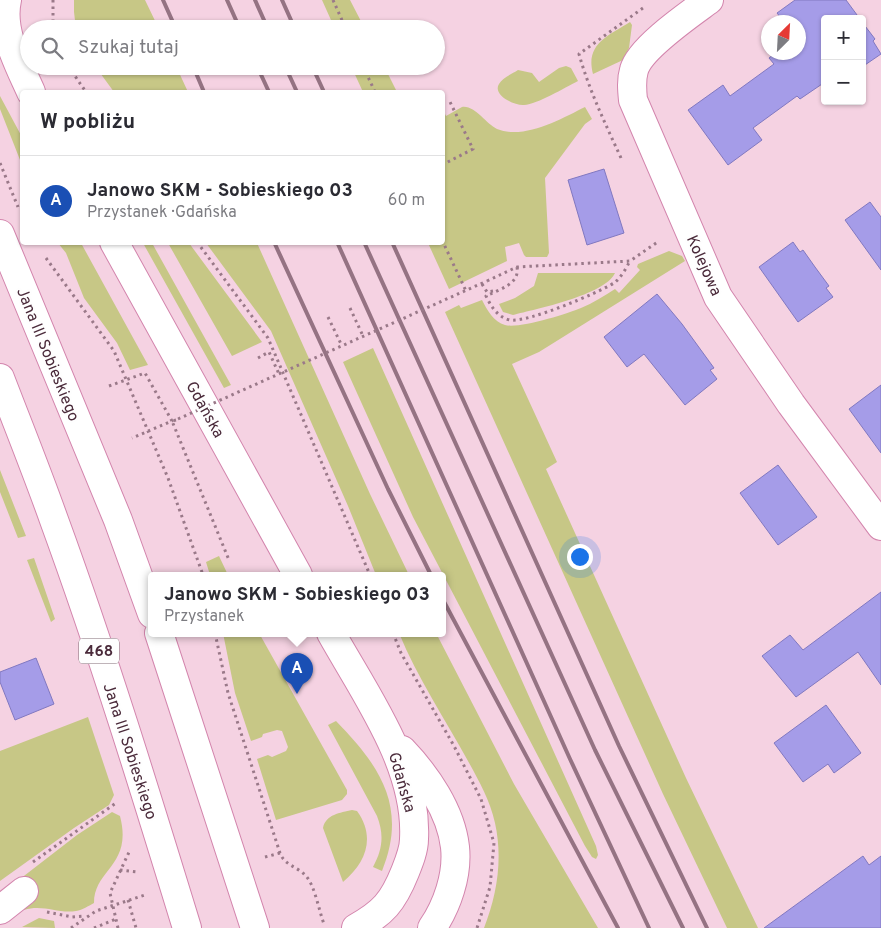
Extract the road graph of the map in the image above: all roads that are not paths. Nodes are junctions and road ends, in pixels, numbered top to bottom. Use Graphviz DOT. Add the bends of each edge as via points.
graph roads {
  1 [pos="7,0"];
  2 [pos="709,0"];
  3 [pos="20,65"];
  4 [pos="24,75"];
  5 [pos="30,90"];
  6 [pos="0,234"];
  7 [pos="116,245"];
  8 [pos="0,378"];
  9 [pos="881,526"];
  10 [pos="296,572"];
  11 [pos="148,603"];
  12 [pos="160,637"];
  13 [pos="333,637"];
  14 [pos="388,734"];
  15 [pos="24,891"];
  16 [pos="0,910"];
  17 [pos="186,928"];
  18 [pos="255,928"];
  19 [pos="356,928"];
  20 [pos="432,928"];
  1 -- 3 [label="main road" via="10,41"];
  2 -- 9 [label="main road, Kolejowa" via="640,56 631,84 633,100 718,297 791,404"];
  4 -- 5 [label="main road"];
  6 -- 11 [label="main road, Jana III Sobieskiego" via="114,511"];
  7 -- 10 [label="main road, Gdańska"];
  8 -- 17 [label="main road, Jana III Sobieskiego / 468" via="82,599"];
  12 -- 18 [label="main road"];
  13 -- 14 [label="main road, Gdańska"];
  14 -- 19 [label="main road, Gdańska" via="414,809 414,841 402,880 385,909"];
  14 -- 20 [label="main road, Gdańska" via="416,764 436,796 455,848 451,889"];
  15 -- 16 [label="main road"];
}
